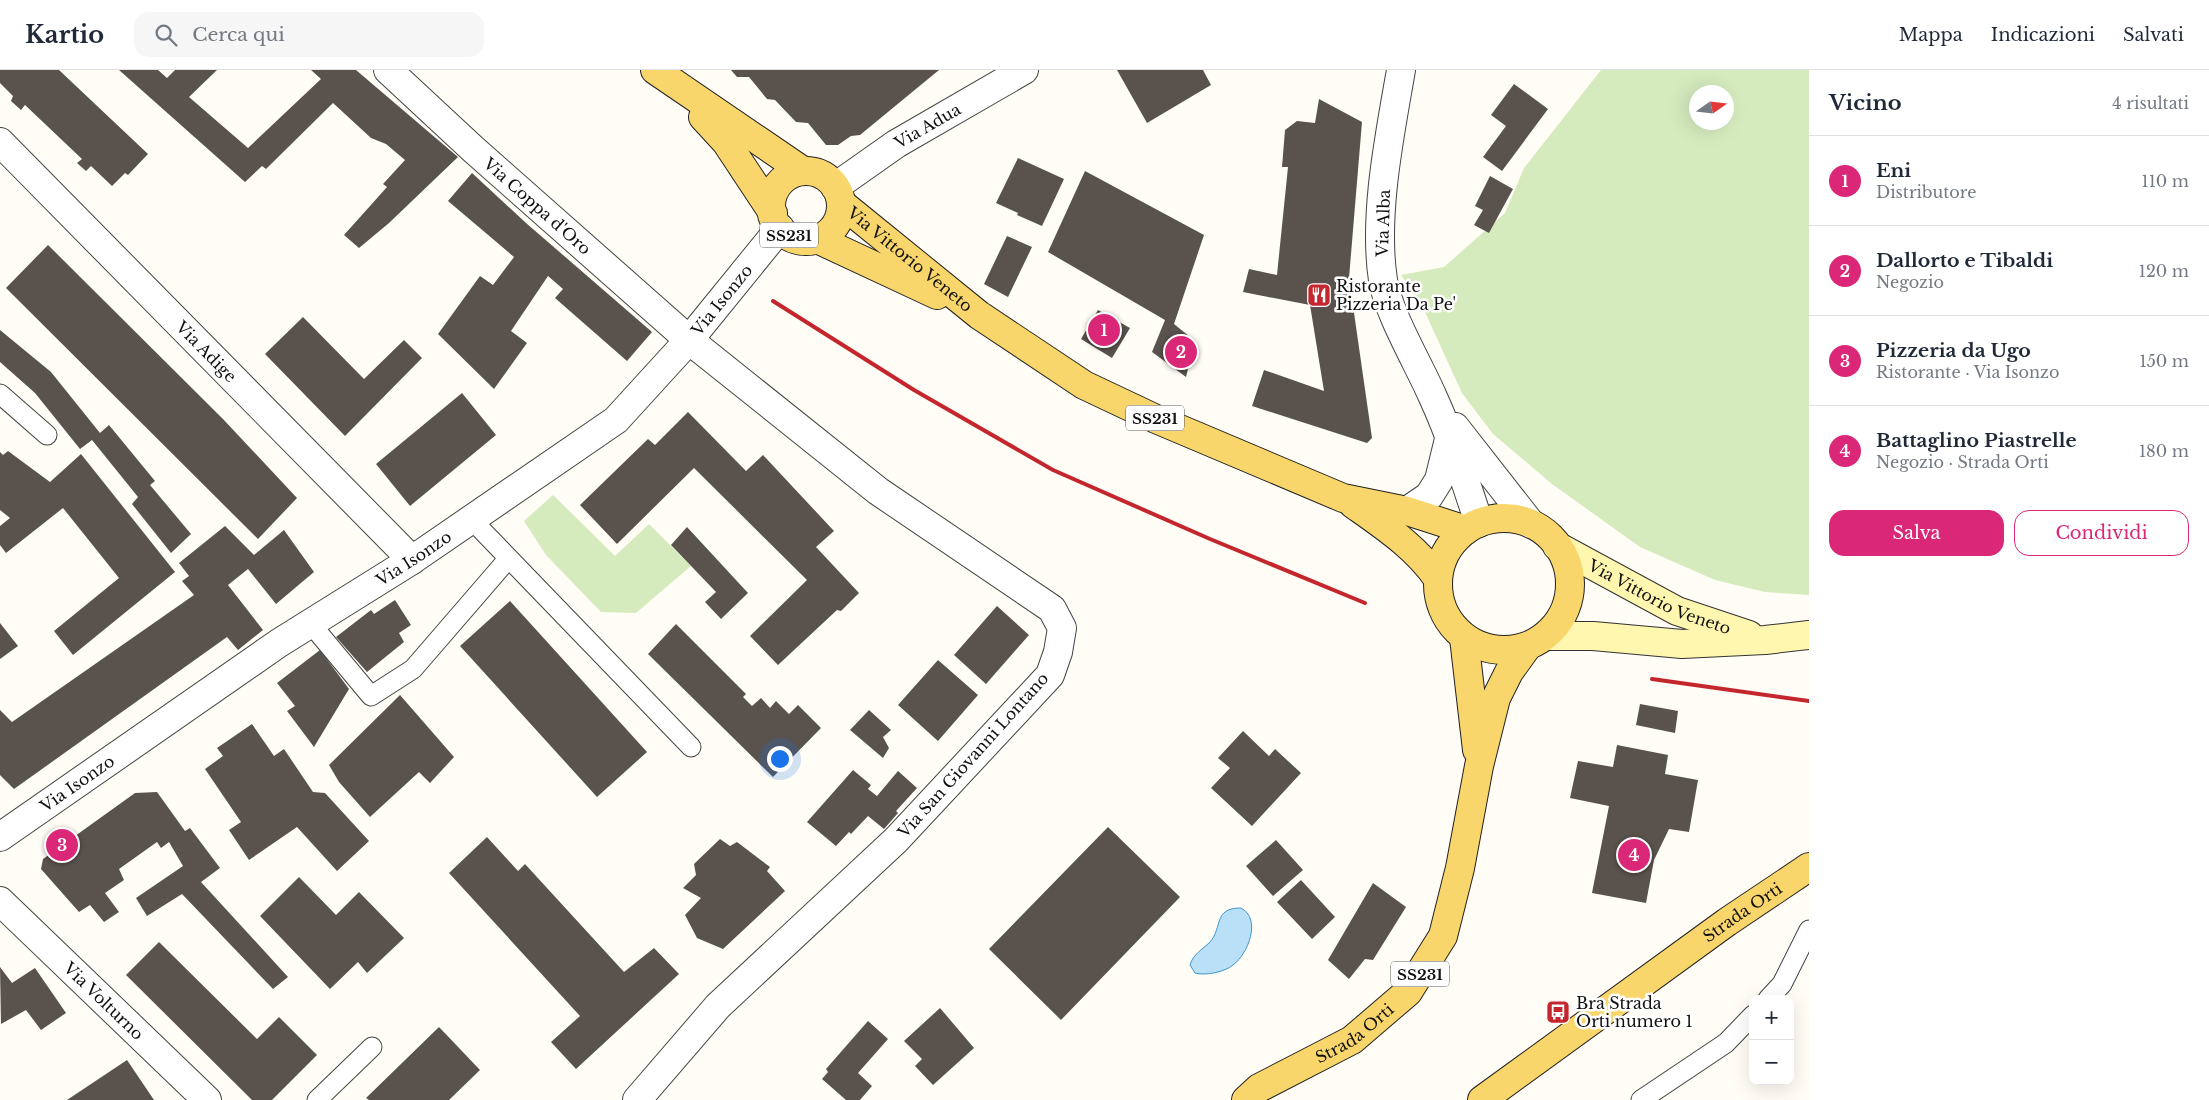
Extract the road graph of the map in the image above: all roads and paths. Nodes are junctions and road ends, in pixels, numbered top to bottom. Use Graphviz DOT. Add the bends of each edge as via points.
graph roads {
  1 [pos="388,70"];
  2 [pos="1024,70"];
  3 [pos="1401,70"];
  4 [pos="660,74"];
  5 [pos="0,142"];
  6 [pos="802,171"];
  7 [pos="838,195"];
  8 [pos="776,220"];
  9 [pos="817,239"];
  10 [pos="979,315"];
  11 [pos="689,340"];
  12 [pos="0,394"];
  13 [pos="1434,397"];
  14 [pos="47,435"];
  15 [pos="1449,439"];
  16 [pos="1343,498"];
  17 [pos="1407,511"];
  18 [pos="471,519"];
  19 [pos="1531,524"];
  20 [pos="1473,527"];
  21 [pos="1557,546"];
  22 [pos="508,559"];
  23 [pos="412,560"];
  24 [pos="1438,579"];
  25 [pos="311,624"];
  26 [pos="1809,635"];
  27 [pos="1464,638"];
  28 [pos="1765,640"];
  29 [pos="1536,641"];
  30 [pos="691,747"];
  31 [pos="1479,766"];
  32 [pos="3,830"];
  33 [pos="1808,871"];
  34 [pos="0,901"];
  35 [pos="1809,930"];
  36 [pos="1772,995"];
  37 [pos="1749,1019"];
  38 [pos="372,1047"];
  39 [pos="207,1100"];
  40 [pos="317,1100"];
  41 [pos="637,1100"];
  42 [pos="1246,1100"];
  43 [pos="1482,1100"];
  44 [pos="1641,1100"];
  1 -- 11 [label="street, Via Coppa d'Oro"];
  2 -- 7 [label="street, Via Adua" via="896,144"];
  3 -- 13 [label="street, Via Alba" via="1389,137 1381,213 1383,282"];
  4 -- 6 [label="main road, SS231"];
  4 -- 8 [label="main road, SS231" via="726,142"];
  5 -- 23 [label="street, Via Adige"];
  6 -- 7 [label="main road, SS231" via="824,176"];
  6 -- 8 [label="main road, SS231" via="782,181 775,190 772,201"];
  7 -- 9 [label="main road, SS231" via="840,215 828,234"];
  7 -- 10 [label="main road, Via Vittorio Veneto / SS231"];
  8 -- 9 [label="main road, SS231" via="794,238"];
  8 -- 11 [label="street, Via Isonzo"];
  9 -- 10 [label="main road, Via Vittorio Veneto / SS231"];
  10 -- 16 [label="main road, Via Vittorio Veneto / SS231" via="1084,385"];
  11 -- 18 [label="street, Via Isonzo" via="616,420"];
  11 -- 41 [label="street, Via San Giovanni Lontano" via="878,491 1052,609 1062,628 1050,675 896,840 718,1006"];
  12 -- 14 [label="lane"];
  13 -- 15 [label="street, Via Alba"];
  13 -- 19 [label="street, Via Alba"];
  15 -- 17 [label="street" via="1439,480 1429,496"];
  15 -- 20 [label="street, Via Alba"];
  16 -- 17 [label="main road, Via Vittorio Veneto / SS231"];
  16 -- 24 [label="main road, Via Vittorio Veneto / SS231" via="1400,537"];
  17 -- 20 [label="main road, Via Vittorio Veneto / SS231"];
  18 -- 22 [label="lane"];
  18 -- 23 [label="street, Via Isonzo"];
  19 -- 20 [label="main road, SS231" via="1506,518"];
  19 -- 21 [label="main road, SS231"];
  20 -- 24 [label="main road" via="1452,543 1442,560"];
  21 -- 28 [label="main road, Via Vittorio Veneto" via="1677,611"];
  21 -- 29 [label="main road, SS231" via="1566,563 1570,583 1568,603 1559,621"];
  22 -- 25 [label="lane" via="413,669 371,696"];
  22 -- 30 [label="lane"];
  23 -- 25 [label="street, Via Isonzo"];
  24 -- 27 [label="main road" via="1440,601 1448,622"];
  25 -- 32 [label="street, Via Isonzo"];
  26 -- 28 [label="main road, Via Vittorio Veneto"];
  27 -- 29 [label="main road" via="1484,648 1506,651"];
  27 -- 31 [label="main road, Strada Orti / SS231"];
  28 -- 29 [label="main road, Via Vittorio Veneto" via="1682,644 1593,636"];
  29 -- 31 [label="main road, Strada Orti / SS231" via="1509,672 1496,698"];
  31 -- 42 [label="main road, Strada Orti / SS231" via="1460,868 1443,936 1408,992 1352,1040 1259,1088"];
  33 -- 43 [label="main road, Strada Orti" via="1727,922"];
  34 -- 39 [label="street, Via Volturno"];
  35 -- 36 [label="lane" via="1782,984"];
  37 -- 44 [label="lane" via="1726,1044"];
  38 -- 40 [label="lane"];
}
